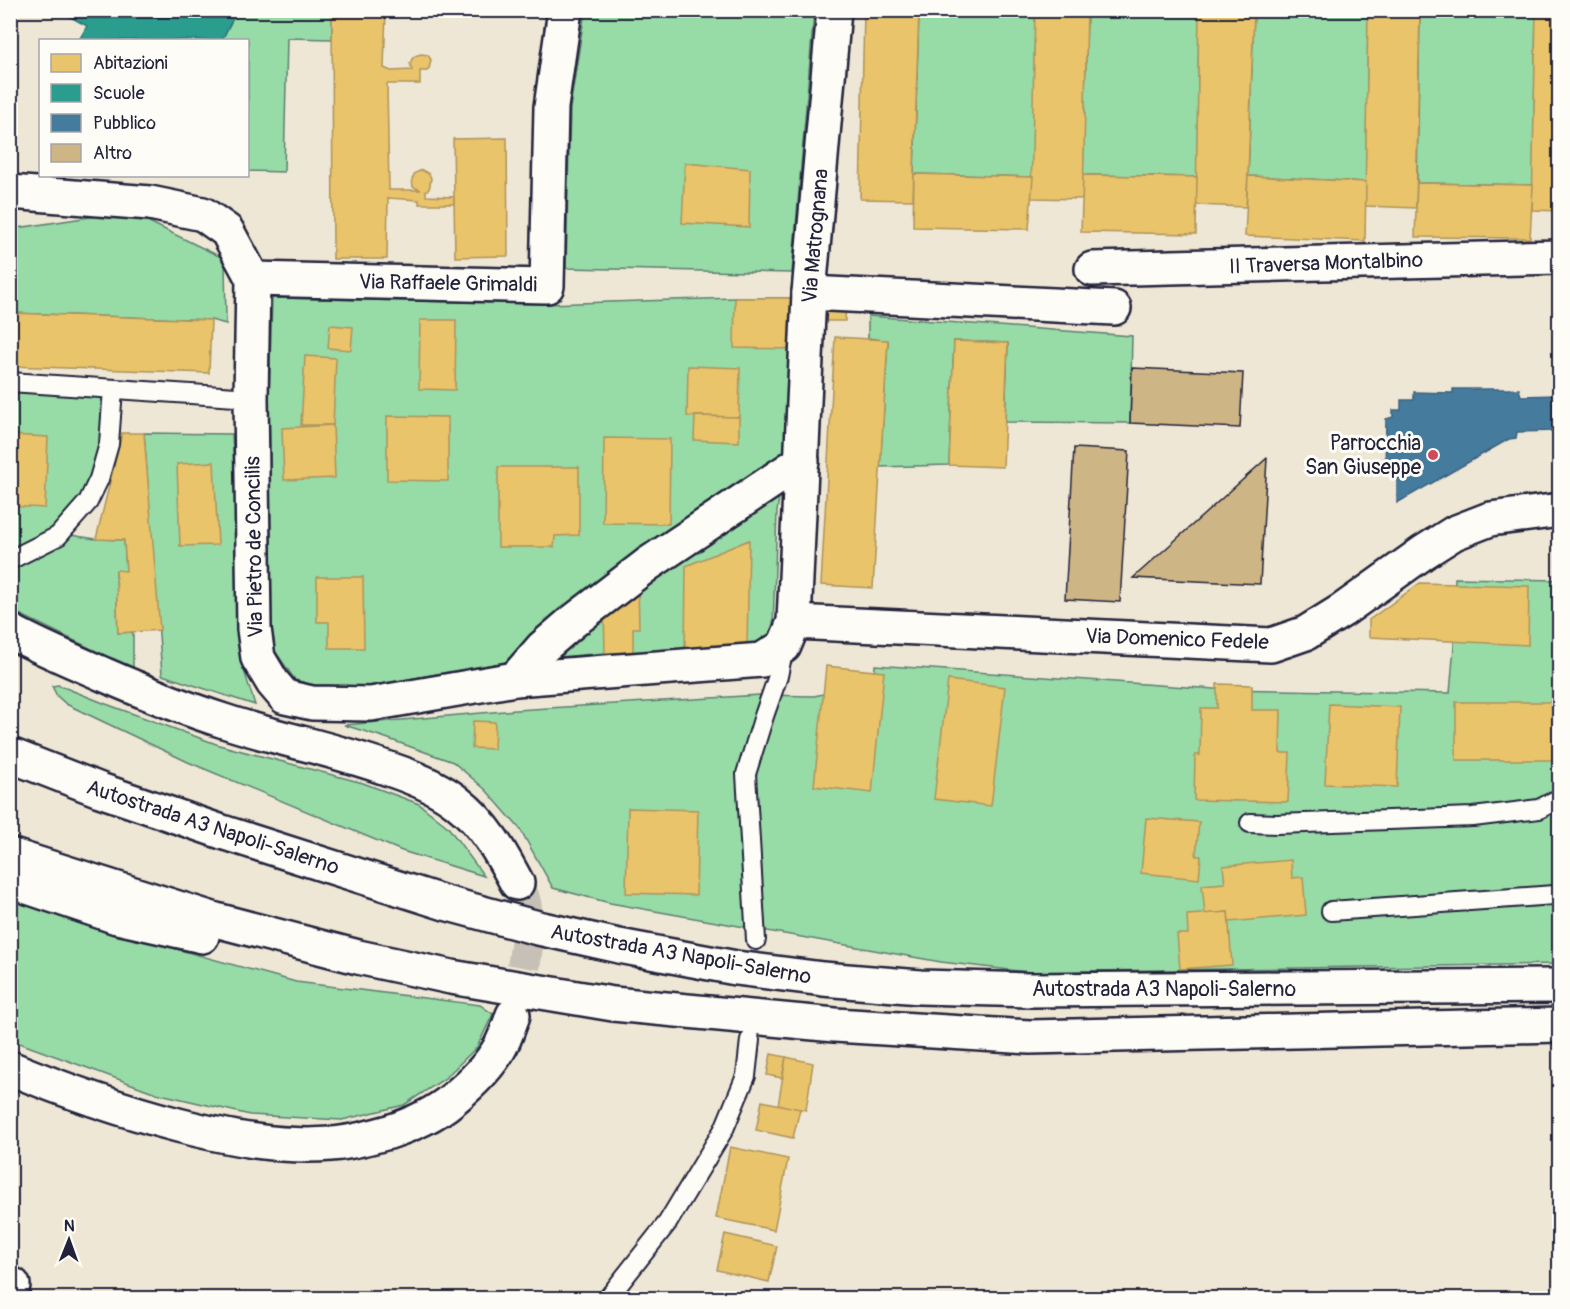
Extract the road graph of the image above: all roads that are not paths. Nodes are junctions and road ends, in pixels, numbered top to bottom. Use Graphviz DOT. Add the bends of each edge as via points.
graph roads {
  1 [pos="565,10"];
  2 [pos="834,10"];
  3 [pos="10,192"];
  4 [pos="1560,257"];
  5 [pos="1092,269"];
  6 [pos="254,279"];
  7 [pos="809,293"];
  8 [pos="1114,308"];
  9 [pos="10,382"];
  10 [pos="112,389"];
  11 [pos="251,398"];
  12 [pos="802,461"];
  13 [pos="1560,510"];
  14 [pos="10,560"];
  15 [pos="10,631"];
  16 [pos="789,634"];
  17 [pos="516,679"];
  18 [pos="10,755"];
  19 [pos="1560,798"];
  20 [pos="1250,823"];
  21 [pos="10,855"];
  22 [pos="10,881"];
  23 [pos="517,883"];
  24 [pos="1560,893"];
  25 [pos="1330,911"];
  26 [pos="756,940"];
  27 [pos="358,957"];
  28 [pos="1560,986"];
  29 [pos="513,1015"];
  30 [pos="1560,1025"];
  31 [pos="750,1040"];
  32 [pos="10,1068"];
  33 [pos="608,1299"];
  1 -- 6 [label="main road, Via Raffaele Grimaldi" via="551,107 547,286"];
  2 -- 7 [label="main road, Via Matrognana"];
  3 -- 6 [label="main road" via="150,202 203,214 227,231"];
  4 -- 5 [label="main road, II Traversa Montalbino"];
  6 -- 11 [label="main road, Via Pietro de Concilis"];
  7 -- 8 [label="main road"];
  7 -- 12 [label="main road, Via Matrognana"];
  9 -- 10 [label="lane"];
  10 -- 11 [label="lane"];
  10 -- 14 [label="lane" via="109,444 88,502 58,536"];
  11 -- 17 [label="main road, Via Pietro de Concilis" via="254,629 258,658 285,697 312,703 371,704"];
  12 -- 16 [label="main road, Via Matrognana"];
  12 -- 17 [label="main road" via="648,564 571,622"];
  13 -- 16 [label="main road, Via Domenico Fedele" via="1490,519 1454,533 1306,633 1271,645"];
  15 -- 23 [label="main road" via="168,702 374,763 439,790 482,826"];
  16 -- 17 [label="main road, Via Pietro de Concilis" via="762,660"];
  16 -- 26 [label="lane" via="746,774"];
  18 -- 28 [label="main road, Autostrada A3 Napoli-Salerno" via="222,832 445,903 538,928 736,968 920,987 1019,990"];
  19 -- 20 [label="lane" via="1539,809 1473,817"];
  21 -- 27 [label="main road, Autostrada A3 Napoli-Salerno" via="216,920"];
  22 -- 27 [label="main road" via="128,920 241,944"];
  24 -- 25 [label="lane"];
  27 -- 30 [label="main road, Autostrada A3 Napoli-Salerno" via="613,1004 836,1025 1030,1037"];
  29 -- 32 [label="main road" via="499,1048 484,1069 440,1109 411,1125 333,1144 259,1142 202,1131 91,1100"];
  31 -- 33 [label="lane" via="746,1076 724,1129 668,1222"];
}
